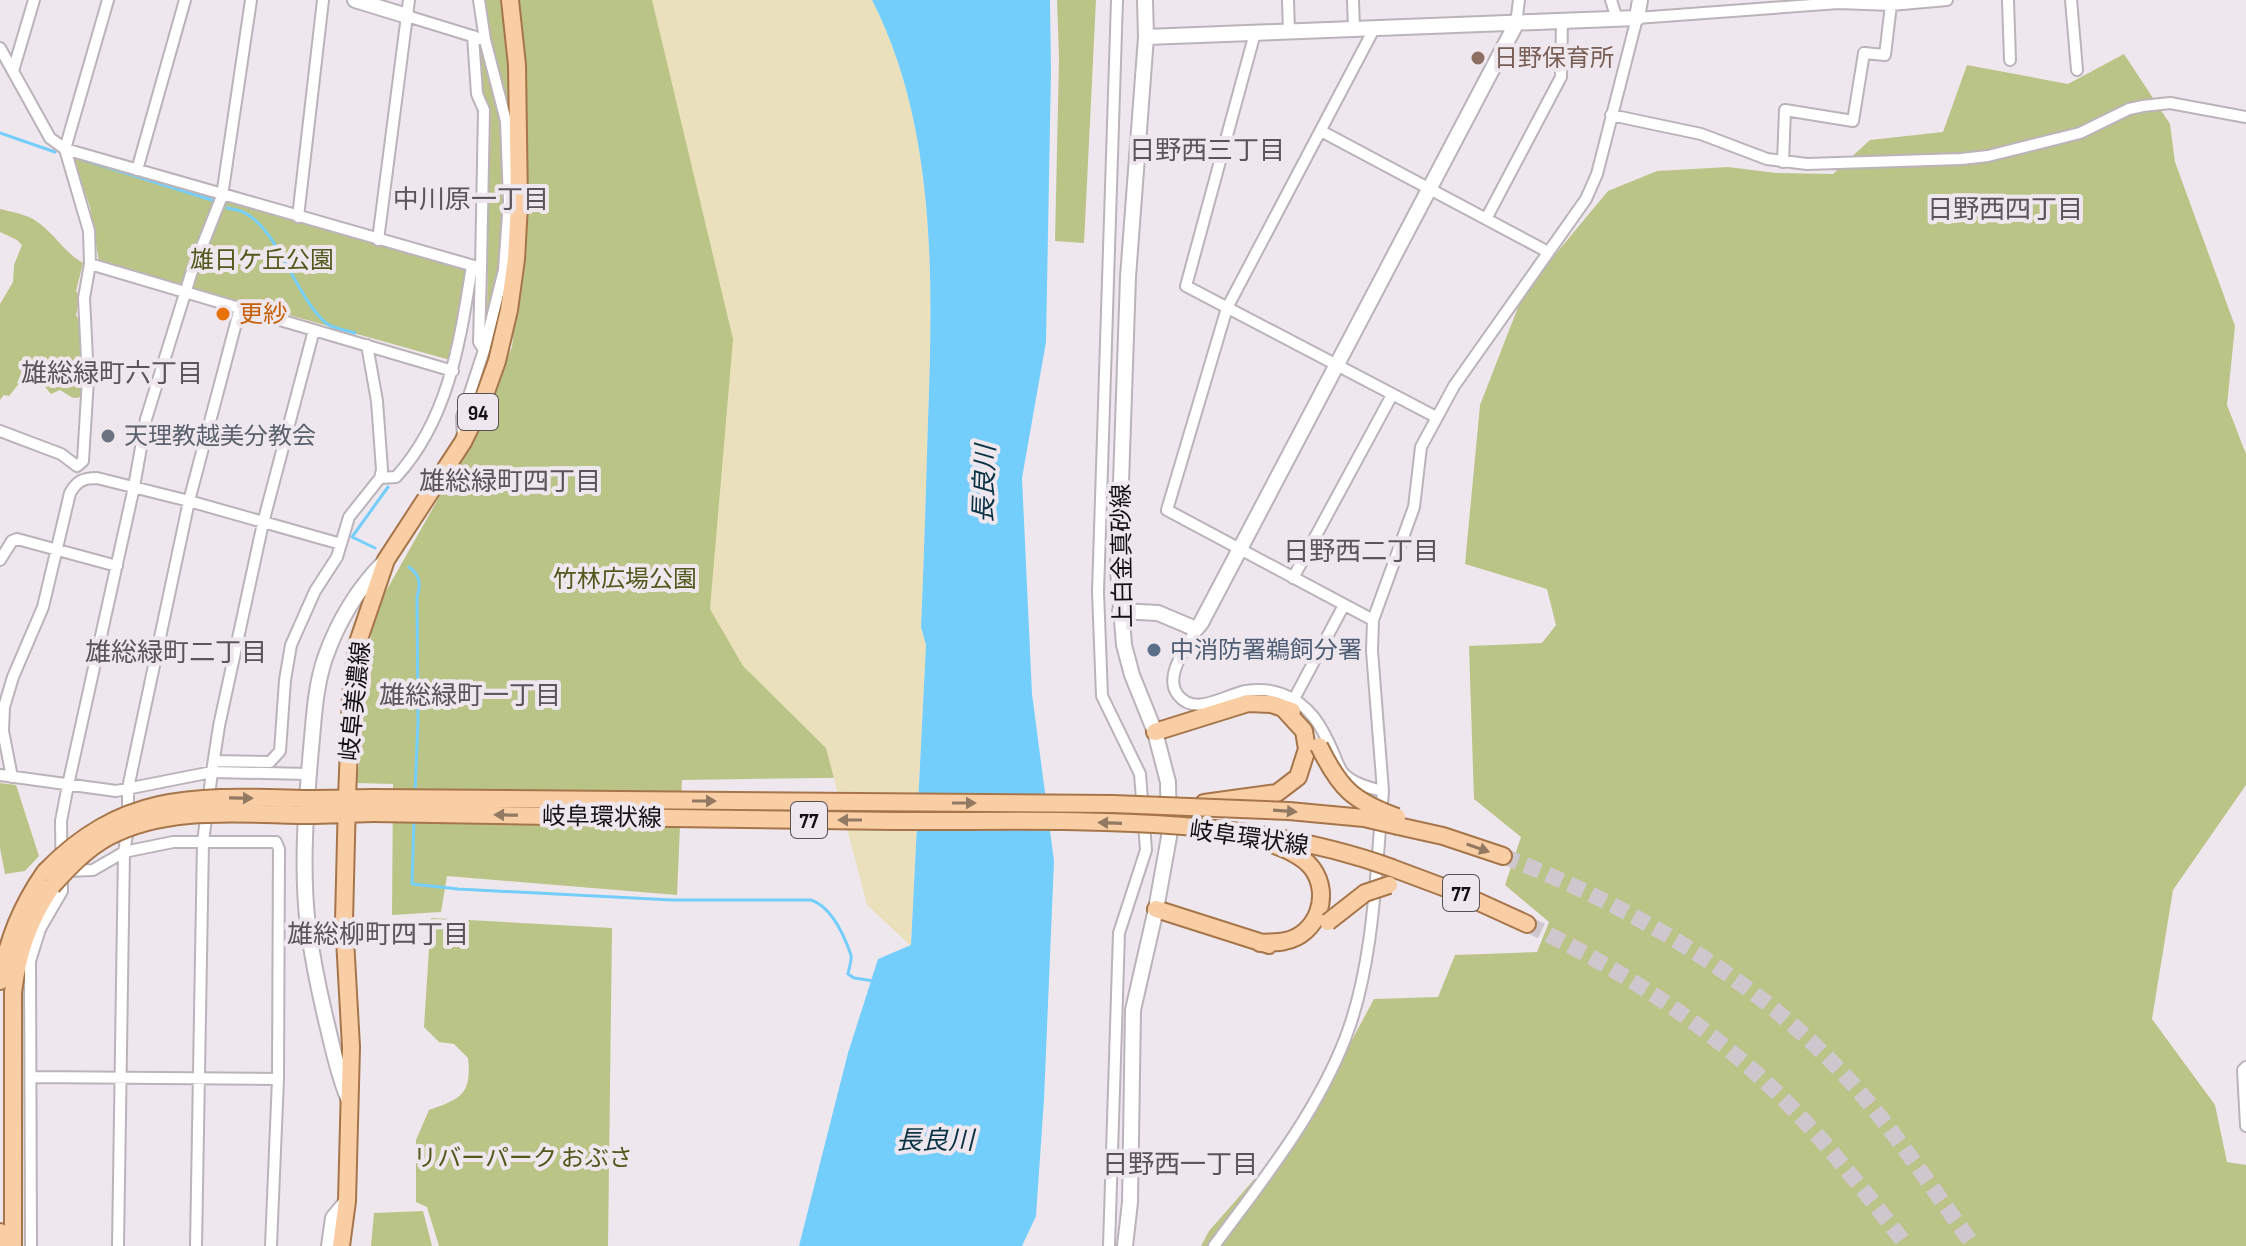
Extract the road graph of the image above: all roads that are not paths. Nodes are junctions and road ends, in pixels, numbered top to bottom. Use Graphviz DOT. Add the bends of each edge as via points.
graph roads {
  1 [pos="34,0"];
  2 [pos="108,0"];
  3 [pos="185,0"];
  4 [pos="251,0"];
  5 [pos="323,0"];
  6 [pos="355,0"];
  7 [pos="409,0"];
  8 [pos="479,0"];
  9 [pos="510,0"];
  10 [pos="1117,0"];
  11 [pos="1145,0"];
  12 [pos="1288,0"];
  13 [pos="1353,0"];
  14 [pos="1519,0"];
  15 [pos="1611,0"];
  16 [pos="1640,0"];
  17 [pos="1947,0"];
  18 [pos="2008,0"];
  19 [pos="2071,0"];
  20 [pos="1891,5"];
  21 [pos="407,16"];
  22 [pos="1637,18"];
  23 [pos="1617,19"];
  24 [pos="1562,22"];
  25 [pos="1516,24"];
  26 [pos="1374,29"];
  27 [pos="1354,30"];
  28 [pos="1289,32"];
  29 [pos="1255,33"];
  30 [pos="473,36"];
  31 [pos="1146,37"];
  32 [pos="485,40"];
  33 [pos="0,48"];
  34 [pos="2010,60"];
  35 [pos="2077,70"];
  36 [pos="13,71"];
  37 [pos="1611,115"];
  38 [pos="2246,117"];
  39 [pos="1321,131"];
  40 [pos="65,149"];
  41 [pos="1783,162"];
  42 [pos="137,170"];
  43 [pos="1429,189"];
  44 [pos="222,196"];
  45 [pos="298,217"];
  46 [pos="1486,219"];
  47 [pos="378,240"];
  48 [pos="1548,252"];
  49 [pos="90,264"];
  50 [pos="477,267"];
  51 [pos="186,292"];
  52 [pos="240,308"];
  53 [pos="1227,308"];
  54 [pos="314,330"];
  55 [pos="367,345"];
  56 [pos="484,350"];
  57 [pos="1336,364"];
  58 [pos="453,371"];
  59 [pos="1392,395"];
  60 [pos="1436,417"];
  61 [pos="0,431"];
  62 [pos="463,442"];
  63 [pos="380,478"];
  64 [pos="134,487"];
  65 [pos="189,501"];
  66 [pos="263,523"];
  67 [pos="341,544"];
  68 [pos="1239,549"];
  69 [pos="58,550"];
  70 [pos="0,560"];
  71 [pos="386,560"];
  72 [pos="117,566"];
  73 [pos="1293,578"];
  74 [pos="1344,605"];
  75 [pos="1120,611"];
  76 [pos="1373,620"];
  77 [pos="1196,629"];
  78 [pos="1289,704"];
  79 [pos="1155,732"];
  80 [pos="1313,748"];
  81 [pos="213,766"];
  82 [pos="309,774"];
  83 [pos="6,776"];
  84 [pos="68,785"];
  85 [pos="128,788"];
  86 [pos="1383,791"];
  87 [pos="347,806"];
  88 [pos="374,806"];
  89 [pos="1179,806"];
  90 [pos="1399,822"];
  91 [pos="1244,833"];
  92 [pos="203,842"];
  93 [pos="124,852"];
  94 [pos="1503,856"];
  95 [pos="1390,876"];
  96 [pos="53,877"];
  97 [pos="1156,909"];
  98 [pos="1322,920"];
  99 [pos="1527,924"];
  100 [pos="6,987"];
  101 [pos="2246,1067"];
  102 [pos="31,1077"];
  103 [pos="121,1078"];
  104 [pos="199,1078"];
  105 [pos="278,1079"];
  106 [pos="350,1103"];
  107 [pos="2246,1126"];
  108 [pos="347,1201"];
  109 [pos="0,1232"];
  110 [pos="0,1245"];
  111 [pos="13,1246"];
  112 [pos="22,1246"];
  113 [pos="31,1246"];
  114 [pos="118,1246"];
  115 [pos="196,1246"];
  116 [pos="271,1246"];
  117 [pos="329,1246"];
  118 [pos="341,1246"];
  119 [pos="1109,1246"];
  120 [pos="1125,1246"];
  121 [pos="1214,1246"];
  1 -- 36 [label="street"];
  2 -- 40 [label="street"];
  3 -- 42 [label="street"];
  4 -- 44 [label="street"];
  5 -- 45 [label="street"];
  6 -- 21 [label="street"];
  7 -- 21 [label="street"];
  8 -- 32 [label="street"];
  9 -- 62 [label="main road, 岐阜美濃線 / 94" via="517,81 516,259 497,361"];
  10 -- 119 [label="street" via="1098,592 1102,696 1140,774 1146,850 1119,933"];
  11 -- 31 [label="street, 上白金真砂線"];
  12 -- 28 [label="street"];
  13 -- 27 [label="street"];
  14 -- 25 [label="street"];
  15 -- 23 [label="street"];
  16 -- 22 [label="street"];
  17 -- 20 [label="street"];
  18 -- 34 [label="street"];
  19 -- 35 [label="street"];
  20 -- 22 [label="street" via="1839,3"];
  20 -- 41 [label="street" via="1885,55 1864,53 1853,121 1785,110"];
  21 -- 30 [label="street"];
  21 -- 47 [label="street"];
  22 -- 23 [label="street"];
  22 -- 37 [label="street"];
  23 -- 24 [label="street"];
  24 -- 25 [label="street"];
  24 -- 46 [label="street" via="1561,77"];
  25 -- 26 [label="street"];
  25 -- 43 [label="street"];
  26 -- 27 [label="street"];
  26 -- 39 [label="street"];
  27 -- 28 [label="street"];
  28 -- 29 [label="street"];
  29 -- 31 [label="street"];
  29 -- 53 [label="street" via="1186,286"];
  30 -- 32 [label="street"];
  30 -- 50 [label="street" via="477,94 484,110"];
  31 -- 75 [label="street, 上白金真砂線" via="1128,277"];
  32 -- 56 [label="street" via="506,121 509,201 504,270"];
  33 -- 36 [label="street"];
  36 -- 40 [label="street" via="50,138"];
  37 -- 41 [label="street" via="1701,134"];
  37 -- 48 [label="street" via="1586,199"];
  38 -- 41 [label="street" via="2170,103 2129,109 2080,133 1988,156"];
  39 -- 43 [label="street"];
  39 -- 53 [label="street"];
  40 -- 42 [label="street"];
  40 -- 49 [label="street" via="89,231"];
  42 -- 44 [label="street"];
  43 -- 46 [label="street"];
  43 -- 57 [label="street"];
  44 -- 45 [label="street"];
  44 -- 51 [label="street"];
  45 -- 47 [label="street"];
  46 -- 48 [label="street"];
  47 -- 50 [label="street"];
  48 -- 60 [label="street"];
  49 -- 51 [label="street"];
  49 -- 61 [label="street" via="84,298 88,379 83,461 77,466 61,454"];
  50 -- 56 [label="street" via="479,342"];
  50 -- 58 [label="street"];
  51 -- 52 [label="street"];
  51 -- 64 [label="street" via="146,419"];
  52 -- 54 [label="street"];
  52 -- 65 [label="street"];
  53 -- 57 [label="street"];
  53 -- 68 [label="street" via="1167,510"];
  54 -- 55 [label="street"];
  54 -- 66 [label="street"];
  55 -- 58 [label="street"];
  55 -- 63 [label="street" via="377,401"];
  56 -- 62 [label="street" via="462,417"];
  57 -- 59 [label="street"];
  57 -- 68 [label="street"];
  58 -- 63 [label="street" via="405,467 396,477"];
  59 -- 60 [label="street"];
  59 -- 73 [label="street"];
  60 -- 76 [label="street" via="1421,447 1414,507"];
  62 -- 71 [label="main road, 岐阜美濃線 / 94"];
  63 -- 67 [label="street" via="349,517"];
  64 -- 65 [label="street"];
  64 -- 69 [label="street" via="97,478 75,484"];
  64 -- 72 [label="street"];
  65 -- 66 [label="street"];
  65 -- 85 [label="street"];
  66 -- 67 [label="street"];
  66 -- 81 [label="street"];
  67 -- 81 [label="street" via="291,645 280,751 270,762"];
  68 -- 73 [label="street"];
  68 -- 77 [label="street"];
  69 -- 70 [label="street" via="17,539"];
  69 -- 72 [label="street"];
  69 -- 83 [label="street" via="43,607 4,707"];
  71 -- 82 [label="street" via="347,610 325,660 316,692"];
  71 -- 87 [label="main road, 岐阜美濃線 / 94" via="357,645"];
  72 -- 84 [label="street"];
  73 -- 74 [label="street"];
  74 -- 76 [label="street"];
  74 -- 78 [label="street"];
  75 -- 77 [label="street" via="1158,613"];
  75 -- 79 [label="street, 上白金真砂線" via="1132,675"];
  76 -- 86 [label="street"];
  77 -- 78 [label="street" via="1172,676 1180,698 1192,705 1205,704 1264,690"];
  78 -- 79 [label="main road" via="1248,703"];
  78 -- 80 [label="main road, 77"];
  78 -- 86 [label="street" via="1317,720 1342,773"];
  79 -- 97 [label="street, 上白金真砂線" via="1168,782 1169,823"];
  80 -- 89 [label="main road, 77, bridge" via="1298,777 1277,793"];
  80 -- 90 [label="main road, 77, bridge" via="1354,798"];
  81 -- 82 [label="street"];
  81 -- 85 [label="street"];
  81 -- 92 [label="street"];
  82 -- 106 [label="street" via="308,924 339,1076"];
  83 -- 84 [label="street"];
  84 -- 85 [label="street"];
  84 -- 96 [label="street"];
  85 -- 93 [label="street"];
  86 -- 121 [label="street" via="1373,909 1345,1038 1306,1116"];
  87 -- 88 [label="main road, 岐阜環状線 / 77"];
  87 -- 96 [label="main road, 岐阜環状線 / 77, bridge" via="189,816 135,826 107,838"];
  87 -- 106 [label="main road, 岐阜美濃線 / 94" via="344,921"];
  88 -- 89 [label="main road, 岐阜環状線 / 77, one-way, bridge"];
  91 -- 88 [label="main road, 岐阜環状線 / 77, one-way, bridge" via="1114,822 711,819"];
  89 -- 90 [label="main road, 岐阜環状線 / 77, one-way, bridge"];
  90 -- 94 [label="main road, 岐阜環状線 / 77, one-way"];
  91 -- 95 [label="main road, 岐阜環状線 / 77, bridge" via="1315,846"];
  91 -- 98 [label="main road, 77, bridge" via="1299,856 1312,868 1319,882"];
  92 -- 93 [label="street"];
  92 -- 104 [label="street"];
  92 -- 105 [label="street" via="269,841 279,849"];
  93 -- 96 [label="street" via="93,870"];
  93 -- 103 [label="street"];
  95 -- 98 [label="main road, bridge"];
  95 -- 99 [label="main road, 岐阜環状線 / 77"];
  96 -- 100 [label="main road, 岐阜環状線 / 77"];
  96 -- 102 [label="street" via="62,891 40,929 30,961"];
  97 -- 98 [label="main road" via="1286,950 1300,945"];
  97 -- 120 [label="street, 上白金真砂線" via="1133,1010"];
  100 -- 111 [label="main road, 岐阜環状線 / 77"];
  100 -- 112 [label="main road, 77" via="21,1085"];
  101 -- 107 [label="street"];
  102 -- 103 [label="street"];
  102 -- 113 [label="street"];
  103 -- 104 [label="street"];
  103 -- 114 [label="street"];
  104 -- 105 [label="street"];
  104 -- 115 [label="street"];
  105 -- 116 [label="street"];
  106 -- 108 [label="main road, 岐阜美濃線 / 94"];
  108 -- 117 [label="street" via="333,1218"];
  108 -- 118 [label="main road, 岐阜美濃線 / 94"];
  109 -- 110 [label="main road"];
}
